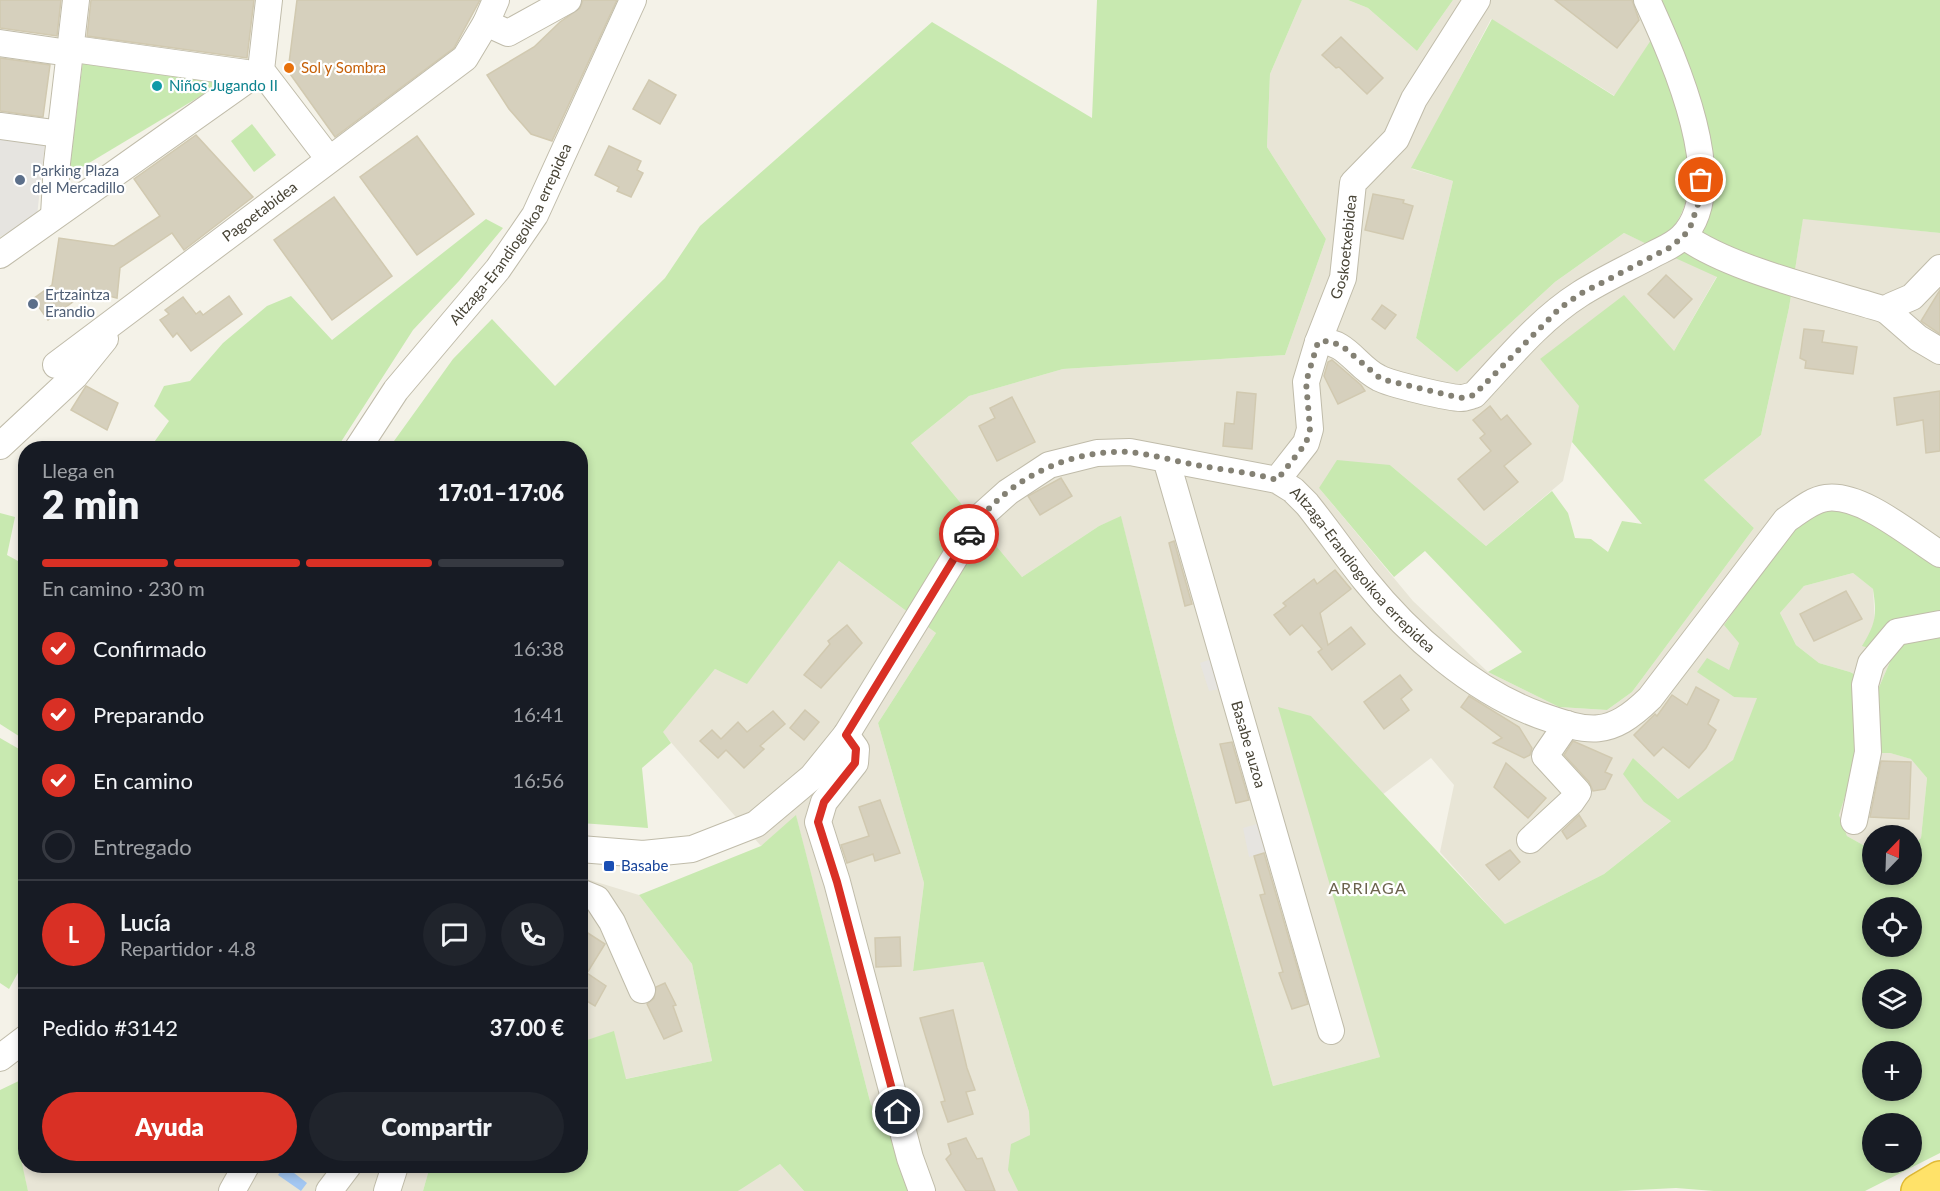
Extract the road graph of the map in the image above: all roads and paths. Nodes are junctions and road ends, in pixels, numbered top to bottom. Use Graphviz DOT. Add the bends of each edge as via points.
graph roads {
  1 [pos="76,0"];
  2 [pos="269,0"];
  3 [pos="568,0"];
  4 [pos="633,0"];
  5 [pos="1477,0"];
  6 [pos="1647,0"];
  7 [pos="490,11"];
  8 [pos="0,43"];
  9 [pos="75,51"];
  10 [pos="254,71"];
  11 [pos="0,126"];
  12 [pos="60,134"];
  13 [pos="329,159"];
  14 [pos="54,215"];
  15 [pos="1684,236"];
  16 [pos="0,255"];
  17 [pos="1940,268"];
  18 [pos="1886,310"];
  19 [pos="109,325"];
  20 [pos="1318,342"];
  21 [pos="1940,351"];
  22 [pos="56,365"];
  23 [pos="363,441"];
  24 [pos="0,446"];
  25 [pos="1166,459"];
  26 [pos="1277,480"];
  27 [pos="1940,554"];
  28 [pos="1940,624"];
  29 [pos="1567,724"];
  30 [pos="846,735"];
  31 [pos="1854,821"];
  32 [pos="1530,840"];
  33 [pos="588,850"];
  34 [pos="588,895"];
  35 [pos="642,990"];
  36 [pos="1330,1031"];
  37 [pos="242,1173"];
  38 [pos="343,1173"];
  39 [pos="393,1173"];
  40 [pos="1940,1178"];
  41 [pos="232,1191"];
  42 [pos="329,1191"];
  43 [pos="387,1191"];
  44 [pos="922,1191"];
  45 [pos="1918,1191"];
  1 -- 9 [label="street"];
  2 -- 10 [label="street"];
  3 -- 7 [label="street" via="508,33"];
  4 -- 23 [label="street, Altzaga-Erandiogoikoa errepidea" via="535,215 498,269 396,390"];
  5 -- 20 [label="street, Goskoetxebidea" via="1414,99 1396,139 1353,183 1343,278"];
  6 -- 15 [label="street" via="1693,118 1701,151 1698,204"];
  7 -- 13 [label="street, Pagoetabidea" via="465,58"];
  8 -- 9 [label="street"];
  9 -- 10 [label="street"];
  9 -- 12 [label="street"];
  10 -- 13 [label="street"];
  10 -- 14 [label="street"];
  11 -- 12 [label="street"];
  12 -- 14 [label="street"];
  13 -- 19 [label="street, Pagoetabidea"];
  14 -- 16 [label="street"];
  15 -- 18 [label="street" via="1700,247 1766,273"];
  15 -- 20 [label="street" via="1560,308 1474,395 1461,398 1381,379 1342,346"];
  17 -- 21 [label="street" via="1912,297 1887,311 1917,338"];
  19 -- 22 [label="street, Pagoetabidea"];
  19 -- 24 [label="street" via="104,344"];
  20 -- 26 [label="street, Goskoetxebidea" via="1306,382 1310,429 1306,443"];
  25 -- 26 [label="street, Altzaga-Erandiogoikoa errepidea"];
  25 -- 30 [label="street, Altzaga-Erandiogoikoa errepidea" via="1130,452 1096,453 1049,465 1008,492 979,518"];
  25 -- 36 [label="street, Basabe auzoa"];
  26 -- 29 [label="street, Altzaga-Erandiogoikoa errepidea" via="1306,504 1388,605 1458,670 1522,709"];
  27 -- 29 [label="street, Altzaga-Erandiogoikoa errepidea" via="1846,498 1824,498 1806,505 1786,520 1636,711 1625,721 1606,728 1588,730"];
  28 -- 31 [label="street" via="1897,632 1871,663 1864,686 1868,752"];
  29 -- 32 [label="street" via="1545,756 1578,792"];
  30 -- 33 [label="street, Altzaga-Erandiogoikoa errepidea" via="812,777 756,824 692,849 643,854"];
  30 -- 44 [label="street" via="856,749 855,763 821,808 818,822"];
  34 -- 35 [label="street" via="597,899 612,922"];
  37 -- 41 [label="street"];
  38 -- 42 [label="street"];
  39 -- 43 [label="street"];
  40 -- 45 [label="highway"];
}
